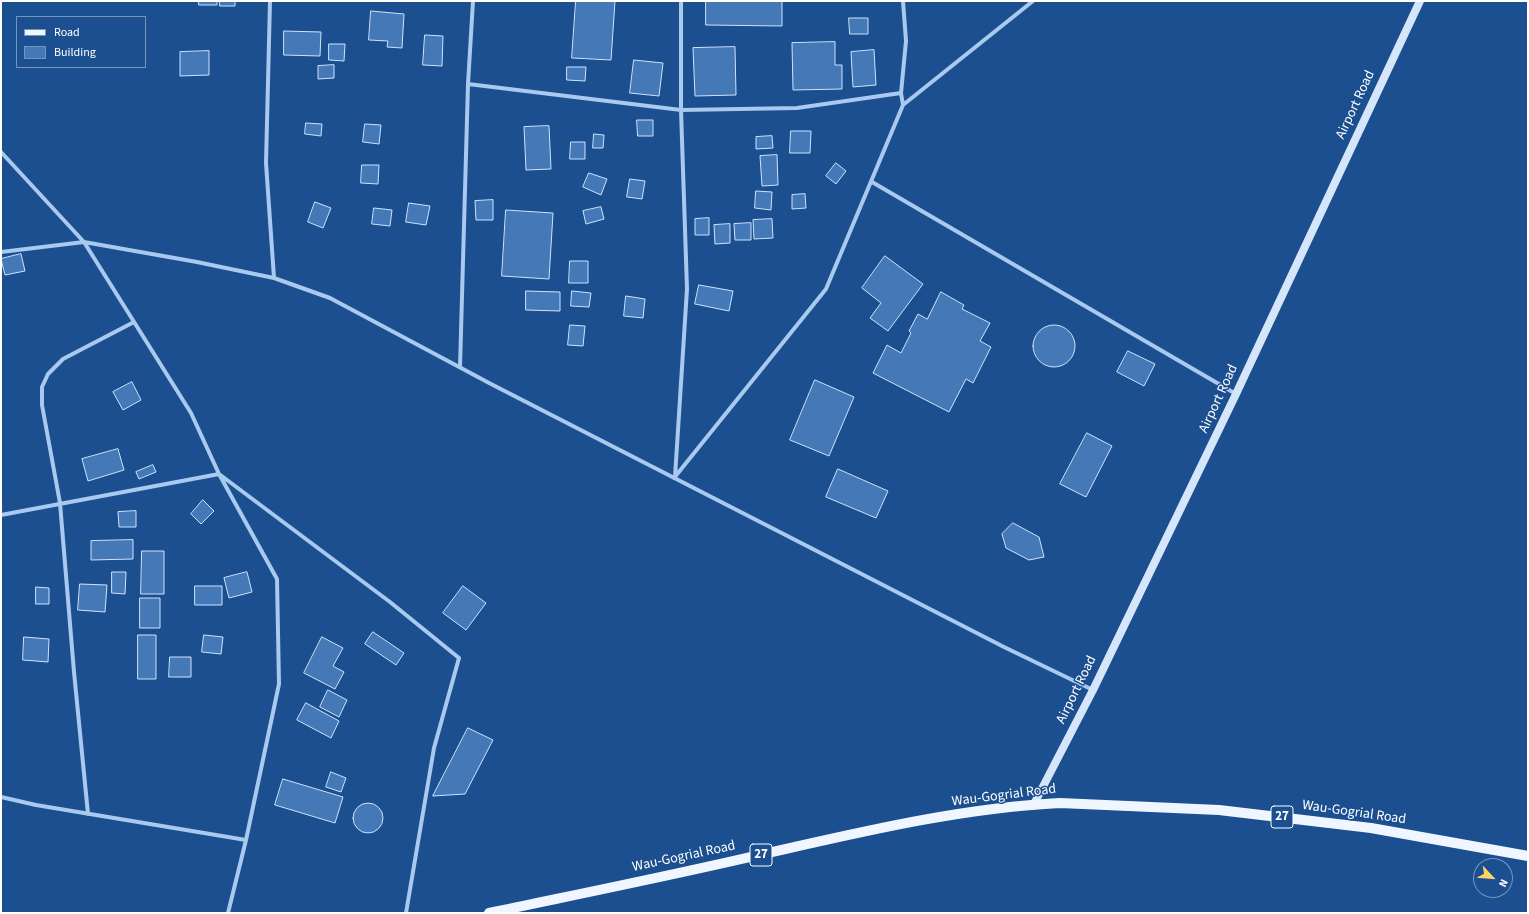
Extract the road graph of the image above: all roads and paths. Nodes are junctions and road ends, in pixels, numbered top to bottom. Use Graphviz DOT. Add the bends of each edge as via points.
graph roads {
  1 [pos="270,1"];
  2 [pos="473,1"];
  3 [pos="681,1"];
  4 [pos="904,1"];
  5 [pos="1033,1"];
  6 [pos="1420,1"];
  7 [pos="468,84"];
  8 [pos="901,93"];
  9 [pos="903,105"];
  10 [pos="681,110"];
  11 [pos="1,152"];
  12 [pos="872,182"];
  13 [pos="84,242"];
  14 [pos="1,252"];
  15 [pos="274,278"];
  16 [pos="134,322"];
  17 [pos="460,367"];
  18 [pos="1236,394"];
  19 [pos="219,474"];
  20 [pos="674,478"];
  21 [pos="60,503"];
  22 [pos="1,515"];
  23 [pos="1093,690"];
  24 [pos="1,797"];
  25 [pos="1034,804"];
  26 [pos="88,814"];
  27 [pos="246,840"];
  28 [pos="1528,856"];
  29 [pos="228,913"];
  30 [pos="406,913"];
  31 [pos="489,913"];
  1 -- 15 [label="street" via="266,163"];
  2 -- 7 [label="street"];
  3 -- 10 [label="street"];
  4 -- 8 [label="street" via="906,41"];
  5 -- 9 [label="street"];
  6 -- 18 [label="street, Airport Road"];
  7 -- 10 [label="street"];
  7 -- 17 [label="street"];
  8 -- 9 [label="street"];
  8 -- 10 [label="street" via="797,108"];
  9 -- 12 [label="street"];
  10 -- 20 [label="street" via="687,289"];
  11 -- 13 [label="street"];
  12 -- 18 [label="street"];
  12 -- 20 [label="street" via="826,289"];
  13 -- 14 [label="street"];
  13 -- 15 [label="street"];
  13 -- 16 [label="street"];
  15 -- 17 [label="street" via="330,298"];
  16 -- 19 [label="street" via="190,413"];
  16 -- 21 [label="street" via="63,359 48,374 42,387 42,405"];
  17 -- 20 [label="street"];
  18 -- 23 [label="street, Airport Road"];
  19 -- 21 [label="street"];
  19 -- 27 [label="street" via="276,579 279,684"];
  19 -- 30 [label="street" via="390,602 459,658 434,748"];
  20 -- 23 [label="street"];
  21 -- 22 [label="street"];
  21 -- 26 [label="street"];
  23 -- 25 [label="street, Airport Road"];
  24 -- 26 [label="street"];
  25 -- 28 [label="main road, Wau-Gogrial Road / 27" via="1220,810 1371,828"];
  25 -- 31 [label="main road, Wau-Gogrial Road / 27" via="960,814 857,833"];
  26 -- 27 [label="street"];
  27 -- 29 [label="street"];
}
